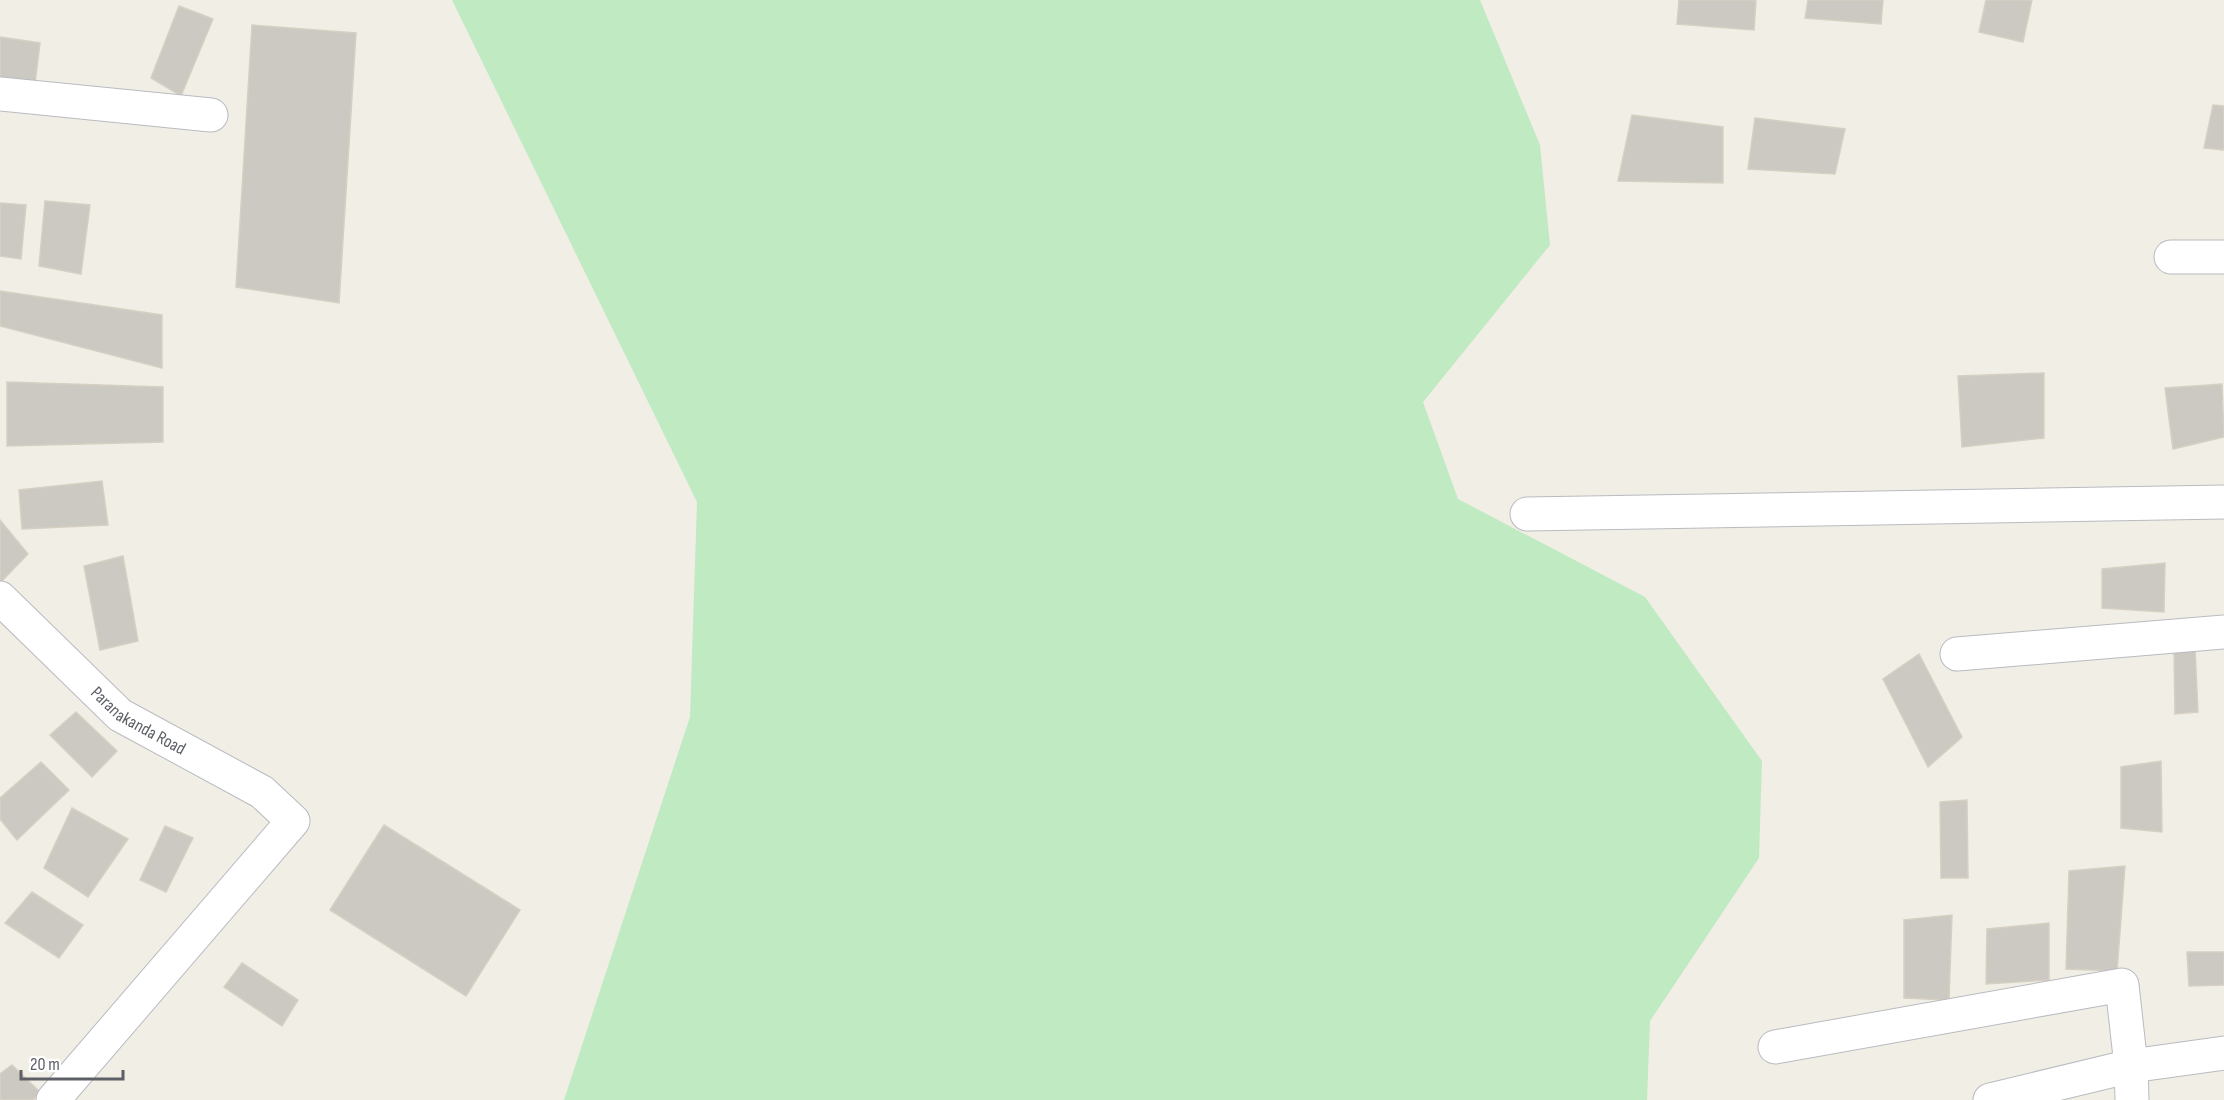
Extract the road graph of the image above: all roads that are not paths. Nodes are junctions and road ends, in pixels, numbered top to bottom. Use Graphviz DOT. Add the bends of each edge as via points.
graph roads {
  1 [pos="0,94"];
  2 [pos="212,115"];
  3 [pos="2171,257"];
  4 [pos="2224,257"];
  5 [pos="2224,502"];
  6 [pos="1527,514"];
  7 [pos="0,598"];
  8 [pos="2224,632"];
  9 [pos="1957,654"];
  10 [pos="1775,1047"];
  11 [pos="2224,1053"];
  12 [pos="2131,1066"];
  13 [pos="53,1100"];
  14 [pos="1990,1100"];
  15 [pos="2132,1100"];
  1 -- 2 [label="street"];
  3 -- 4 [label="street"];
  5 -- 6 [label="street"];
  7 -- 13 [label="street, Paranakanda Road" via="120,715 262,792 293,821"];
  8 -- 9 [label="street"];
  10 -- 12 [label="street" via="2122,985"];
  11 -- 12 [label="street"];
  12 -- 14 [label="street"];
  12 -- 15 [label="street"];
}
